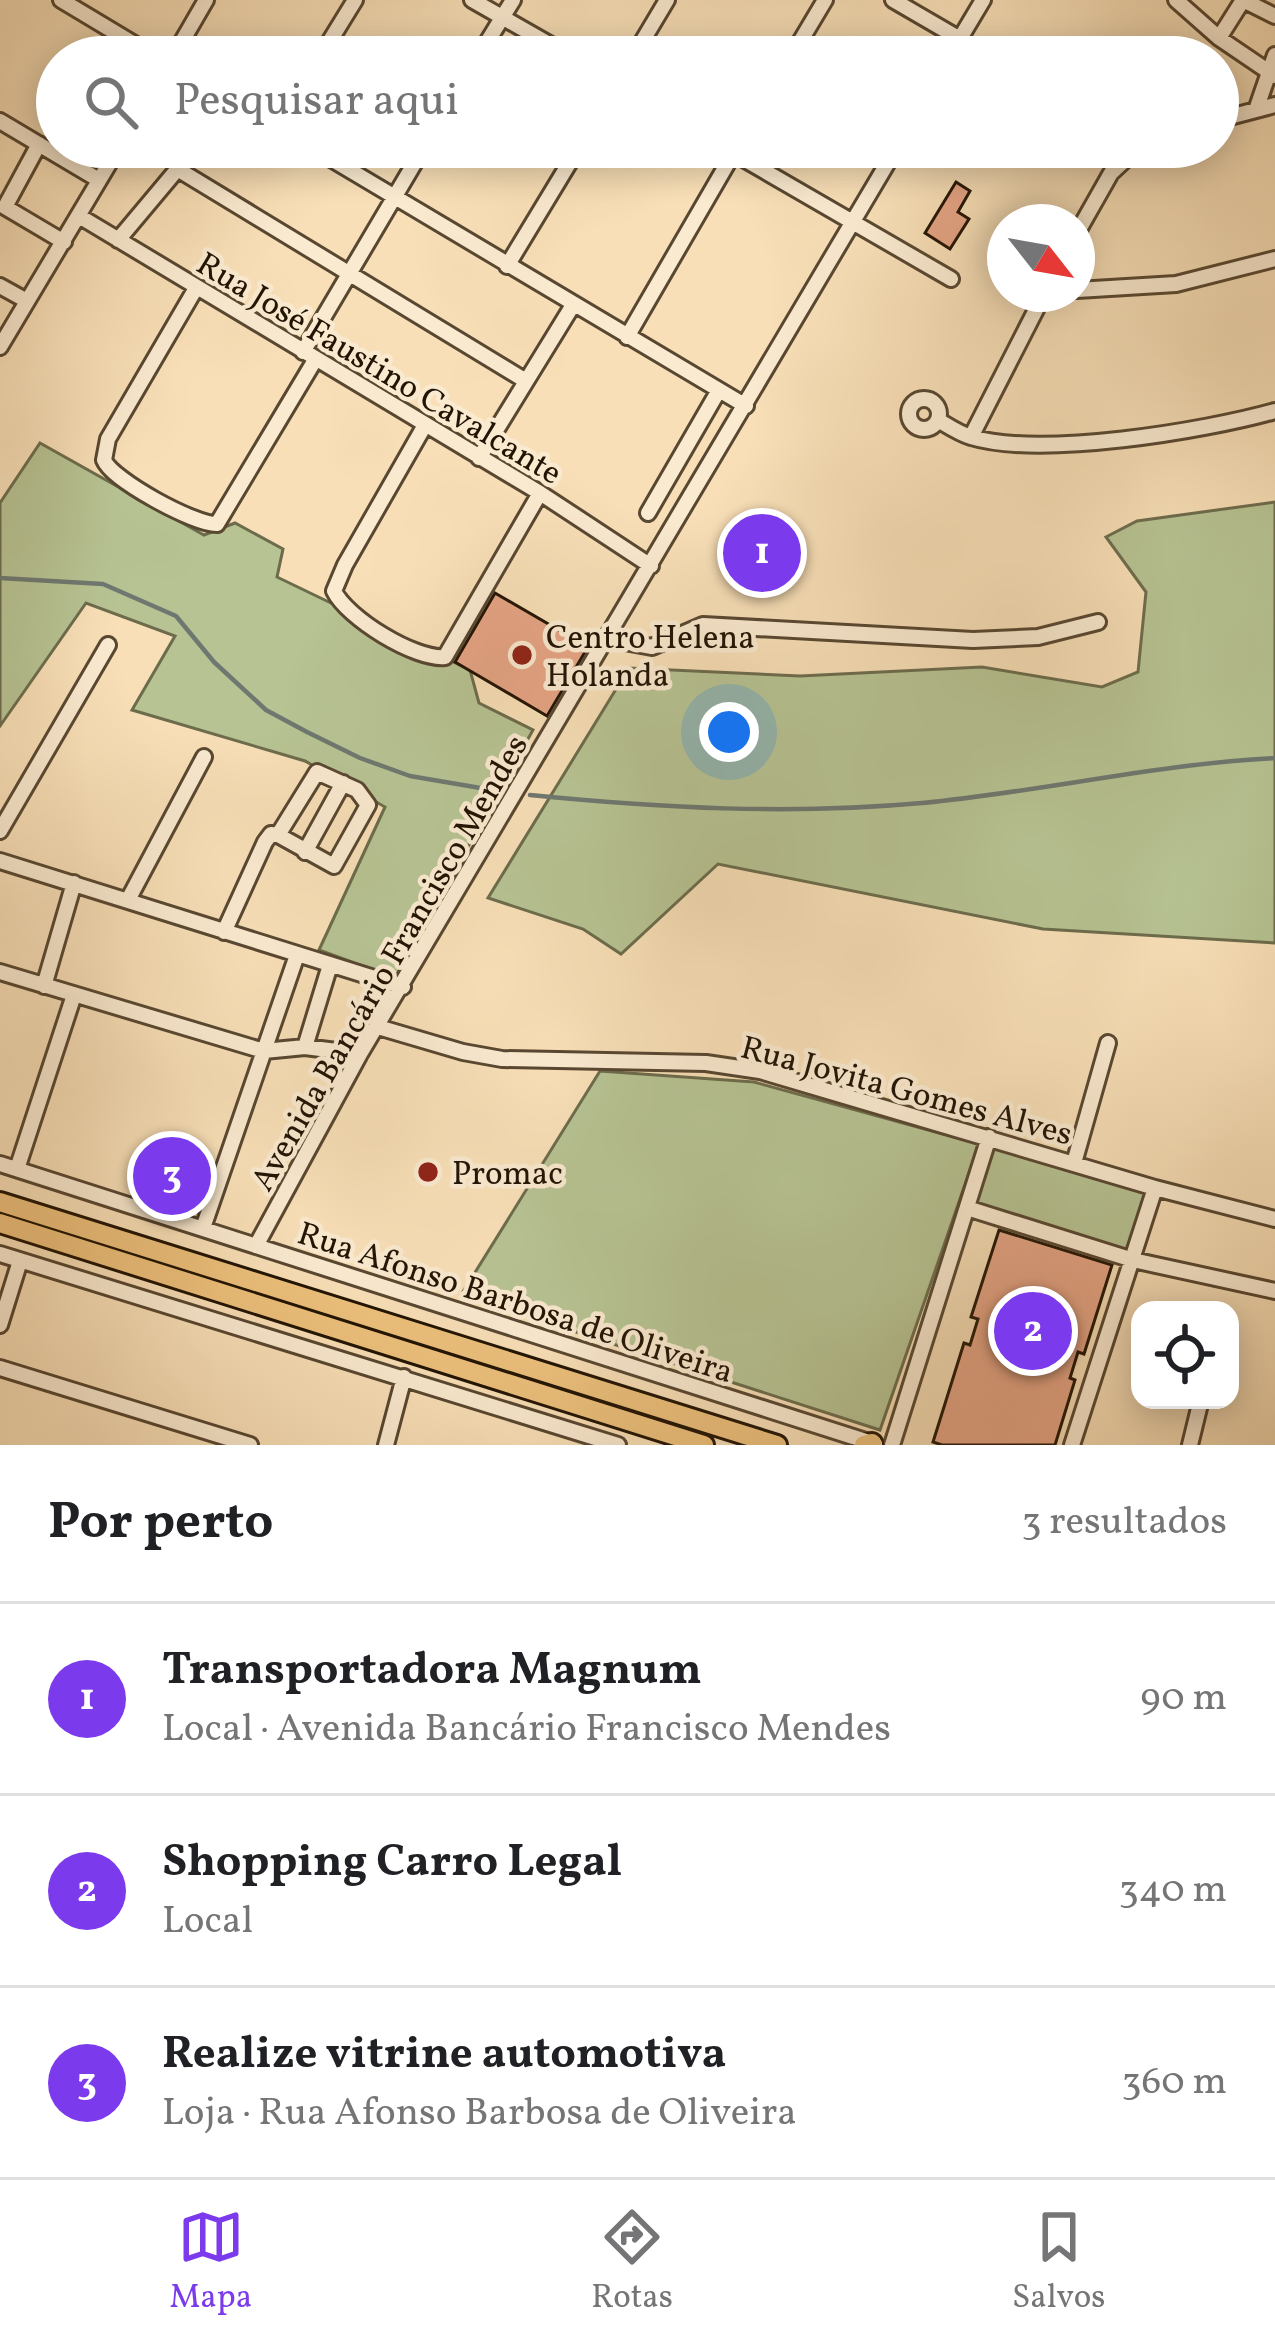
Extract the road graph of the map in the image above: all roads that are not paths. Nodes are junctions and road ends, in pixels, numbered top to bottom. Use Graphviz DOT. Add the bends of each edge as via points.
graph roads {
  1 [pos="61,0"];
  2 [pos="206,0"];
  3 [pos="356,0"];
  4 [pos="472,0"];
  5 [pos="513,0"];
  6 [pos="667,0"];
  7 [pos="825,0"];
  8 [pos="893,0"];
  9 [pos="983,0"];
  10 [pos="1176,0"];
  11 [pos="1243,0"];
  12 [pos="1275,16"];
  13 [pos="502,18"];
  14 [pos="121,36"];
  15 [pos="185,36"];
  16 [pos="333,36"];
  17 [pos="491,36"];
  18 [pos="534,36"];
  19 [pos="646,36"];
  20 [pos="804,36"];
  21 [pos="955,36"];
  22 [pos="962,36"];
  23 [pos="1217,36"];
  24 [pos="1220,36"];
  25 [pos="1239,49"];
  26 [pos="1272,67"];
  27 [pos="1275,105"];
  28 [pos="1256,110"];
  29 [pos="1239,114"];
  30 [pos="0,121"];
  31 [pos="36,150"];
  32 [pos="74,168"];
  33 [pos="106,168"];
  34 [pos="347,168"];
  35 [pos="412,168"];
  36 [pos="566,168"];
  37 [pos="720,168"];
  38 [pos="763,168"];
  39 [pos="885,168"];
  40 [pos="1117,168"];
  41 [pos="179,170"];
  42 [pos="99,180"];
  43 [pos="395,196"];
  44 [pos="1094,204"];
  45 [pos="80,216"];
  46 [pos="854,223"];
  47 [pos="57,238"];
  48 [pos="118,240"];
  49 [pos="1275,259"];
  50 [pos="507,266"];
  51 [pos="349,274"];
  52 [pos="951,279"];
  53 [pos="0,286"];
  54 [pos="196,288"];
  55 [pos="1095,289"];
  56 [pos="27,302"];
  57 [pos="573,305"];
  58 [pos="1035,312"];
  59 [pos="627,337"];
  60 [pos="0,347"];
  61 [pos="309,356"];
  62 [pos="526,381"];
  63 [pos="719,390"];
  64 [pos="746,406"];
  65 [pos="1275,411"];
  66 [pos="938,420"];
  67 [pos="425,425"];
  68 [pos="971,437"];
  69 [pos="479,458"];
  70 [pos="540,493"];
  71 [pos="648,513"];
  72 [pos="651,566"];
  73 [pos="1098,622"];
  74 [pos="608,639"];
  75 [pos="108,646"];
  76 [pos="204,757"];
  77 [pos="344,783"];
  78 [pos="0,831"];
  79 [pos="278,835"];
  80 [pos="305,852"];
  81 [pos="0,861"];
  82 [pos="74,883"];
  83 [pos="128,900"];
  84 [pos="224,932"];
  85 [pos="296,956"];
  86 [pos="330,965"];
  87 [pos="0,972"];
  88 [pos="44,986"];
  89 [pos="403,987"];
  90 [pos="74,995"];
  91 [pos="378,1027"];
  92 [pos="1108,1043"];
  93 [pos="305,1047"];
  94 [pos="264,1051"];
  95 [pos="359,1054"];
  96 [pos="988,1137"];
  97 [pos="1074,1163"];
  98 [pos="0,1164"];
  99 [pos="17,1169"];
  100 [pos="1155,1188"];
  101 [pos="0,1202"];
  102 [pos="967,1208"];
  103 [pos="1275,1220"];
  104 [pos="0,1222"];
  105 [pos="203,1228"];
  106 [pos="256,1246"];
  107 [pos="0,1254"];
  108 [pos="1133,1260"];
  109 [pos="20,1261"];
  110 [pos="1275,1291"];
  111 [pos="0,1325"];
  112 [pos="0,1368"];
  113 [pos="404,1377"];
  114 [pos="1199,1409"];
  115 [pos="185,1426"];
  116 [pos="179,1445"];
  117 [pos="250,1445"];
  118 [pos="386,1445"];
  119 [pos="618,1445"];
  120 [pos="704,1445"];
  121 [pos="777,1445"];
  122 [pos="877,1445"];
  123 [pos="1072,1445"];
  124 [pos="1190,1445"];
  1 -- 14 [label="street"];
  2 -- 15 [label="street"];
  3 -- 16 [label="street"];
  4 -- 13 [label="street"];
  5 -- 13 [label="street"];
  6 -- 19 [label="street"];
  7 -- 20 [label="street"];
  8 -- 21 [label="street"];
  9 -- 22 [label="street"];
  10 -- 23 [label="street"];
  11 -- 12 [label="street"];
  11 -- 24 [label="street"];
  13 -- 17 [label="street"];
  13 -- 18 [label="street"];
  25 -- 26 [label="street"];
  26 -- 28 [label="street"];
  27 -- 28 [label="street"];
  28 -- 29 [label="street"];
  30 -- 31 [label="street"];
  31 -- 47 [label="street" via="5,207"];
  32 -- 42 [label="street"];
  33 -- 42 [label="street"];
  34 -- 43 [label="street"];
  35 -- 43 [label="street"];
  36 -- 50 [label="street"];
  37 -- 59 [label="street"];
  38 -- 46 [label="street"];
  39 -- 46 [label="street, Avenida Bancário Francisco Mendes"];
  40 -- 44 [label="street"];
  41 -- 48 [label="street"];
  41 -- 51 [label="street"];
  42 -- 45 [label="street"];
  43 -- 50 [label="street"];
  43 -- 51 [label="street"];
  45 -- 47 [label="street"];
  45 -- 48 [label="street, Rua José Faustino Cavalcante"];
  46 -- 52 [label="street"];
  46 -- 64 [label="street, Avenida Bancário Francisco Mendes"];
  47 -- 56 [label="street"];
  48 -- 54 [label="street, Rua José Faustino Cavalcante"];
  49 -- 55 [label="street" via="1176,284"];
  50 -- 57 [label="street"];
  51 -- 61 [label="street"];
  51 -- 62 [label="street"];
  53 -- 56 [label="street"];
  54 -- 61 [label="street, Rua José Faustino Cavalcante"];
  54 -- 61 [label="street" via="104,450 109,471 130,484 217,524"];
  56 -- 60 [label="street"];
  57 -- 59 [label="street"];
  57 -- 62 [label="street"];
  58 -- 68 [label="street"];
  59 -- 63 [label="street"];
  61 -- 67 [label="street, Rua José Faustino Cavalcante"];
  62 -- 69 [label="street"];
  63 -- 64 [label="street"];
  63 -- 71 [label="street"];
  64 -- 72 [label="street, Avenida Bancário Francisco Mendes"];
  65 -- 68 [label="street" via="1090,442"];
  66 -- 68 [label="street"];
  67 -- 69 [label="street, Rua José Faustino Cavalcante"];
  67 -- 70 [label="street" via="334,591 358,619 441,659"];
  69 -- 70 [label="street, Rua José Faustino Cavalcante"];
  70 -- 72 [label="street, Rua José Faustino Cavalcante"];
  72 -- 74 [label="street, Avenida Bancário Francisco Mendes"];
  73 -- 74 [label="street" via="1038,638 703,625 652,647"];
  74 -- 89 [label="street, Avenida Bancário Francisco Mendes"];
  75 -- 78 [label="street"];
  76 -- 83 [label="street"];
  77 -- 79 [label="street" via="317,772"];
  77 -- 80 [label="street"];
  77 -- 80 [label="street" via="365,799 367,811 334,866"];
  79 -- 80 [label="street"];
  79 -- 84 [label="street" via="265,842"];
  81 -- 82 [label="street"];
  82 -- 83 [label="street"];
  82 -- 88 [label="street"];
  83 -- 84 [label="street"];
  84 -- 85 [label="street"];
  85 -- 86 [label="street"];
  85 -- 94 [label="street"];
  86 -- 89 [label="street"];
  86 -- 93 [label="street"];
  87 -- 88 [label="street"];
  88 -- 90 [label="street"];
  89 -- 91 [label="street, Avenida Bancário Francisco Mendes"];
  90 -- 94 [label="street"];
  90 -- 99 [label="street"];
  91 -- 95 [label="street, Avenida Bancário Francisco Mendes"];
  91 -- 96 [label="street, Rua Jovita Gomes Alves" via="502,1059 760,1070"];
  92 -- 97 [label="street"];
  93 -- 94 [label="street"];
  93 -- 95 [label="street"];
  94 -- 105 [label="street"];
  95 -- 106 [label="street, Avenida Bancário Francisco Mendes"];
  96 -- 97 [label="street, Rua Jovita Gomes Alves"];
  96 -- 102 [label="street"];
  97 -- 100 [label="street, Rua Jovita Gomes Alves"];
  98 -- 99 [label="street, Rua Afonso Barbosa de Oliveira"];
  99 -- 105 [label="street, Rua Afonso Barbosa de Oliveira"];
  100 -- 103 [label="street, Rua Jovita Gomes Alves"];
  100 -- 108 [label="street"];
  101 -- 121 [label="highway"];
  102 -- 108 [label="street"];
  102 -- 122 [label="street"];
  104 -- 120 [label="highway"];
  105 -- 106 [label="street, Rua Afonso Barbosa de Oliveira"];
  106 -- 122 [label="street, Rua Afonso Barbosa de Oliveira"];
  107 -- 109 [label="street"];
  108 -- 110 [label="street"];
  108 -- 123 [label="street"];
  109 -- 111 [label="street"];
  109 -- 113 [label="street"];
  112 -- 115 [label="street"];
  113 -- 118 [label="street"];
  113 -- 119 [label="street"];
  114 -- 124 [label="street"];
  115 -- 116 [label="street"];
  115 -- 117 [label="street"];
}
